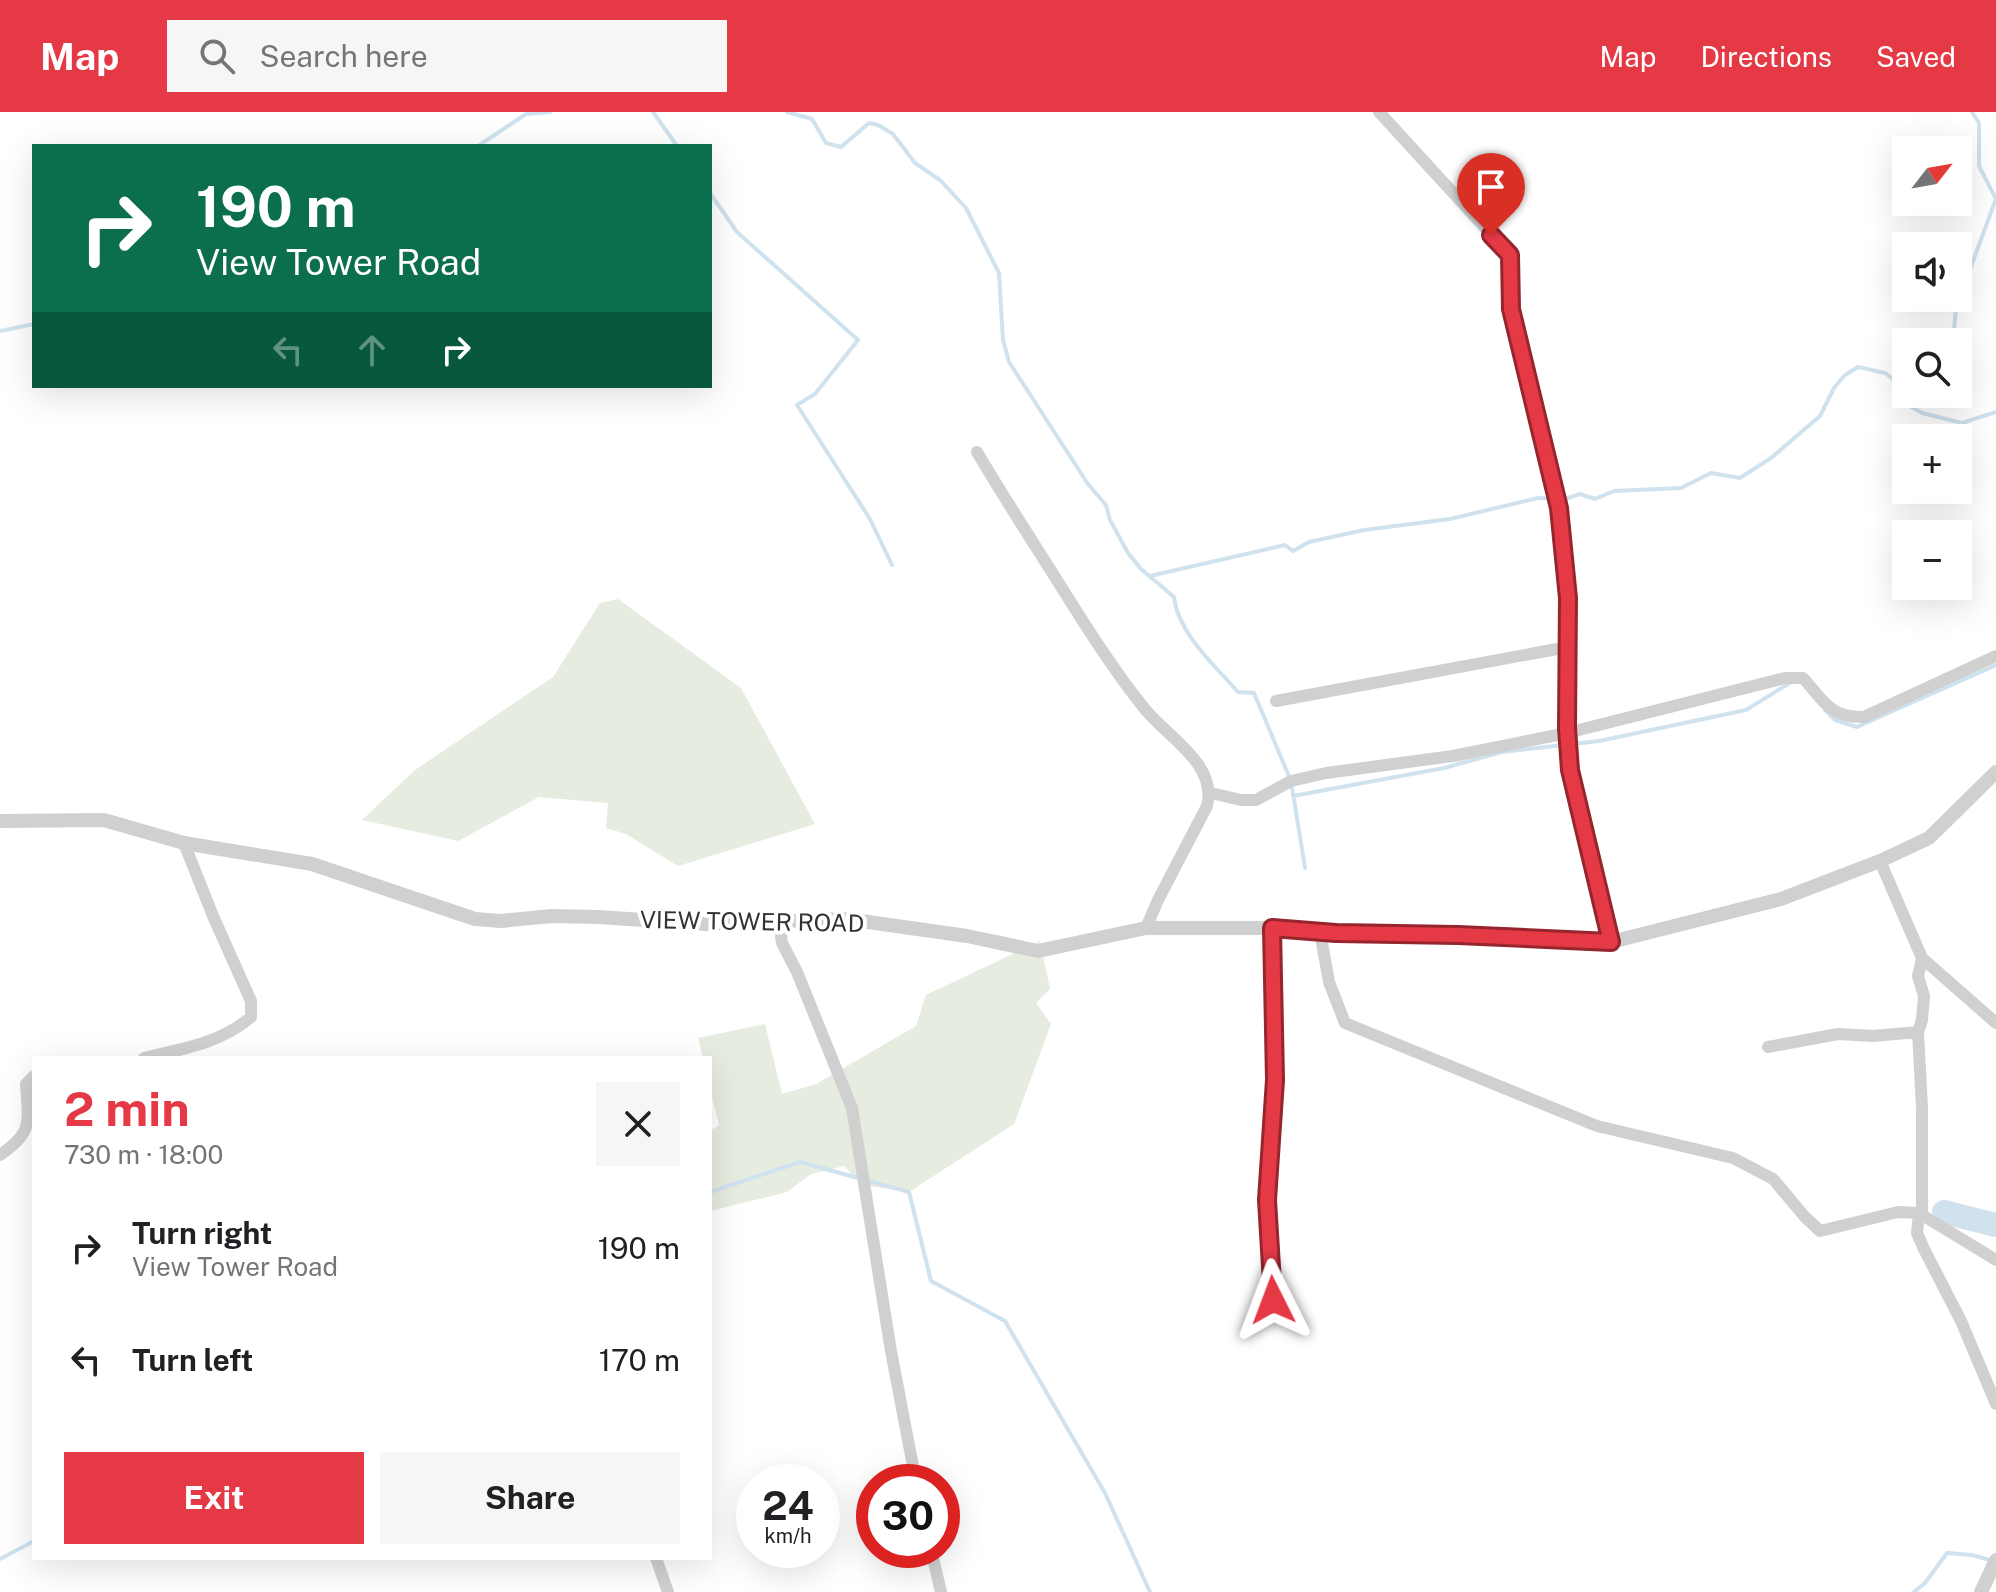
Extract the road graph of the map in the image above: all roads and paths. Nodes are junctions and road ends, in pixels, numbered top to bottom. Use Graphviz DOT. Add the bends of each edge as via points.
graph roads {
  1 [pos="1379,112"];
  2 [pos="977,452"];
  3 [pos="1568,647"];
  4 [pos="1996,656"];
  5 [pos="1276,701"];
  6 [pos="1567,733"];
  7 [pos="1996,772"];
  8 [pos="1211,793"];
  9 [pos="0,821"];
  10 [pos="184,843"];
  11 [pos="1880,861"];
  12 [pos="779,922"];
  13 [pos="1146,928"];
  14 [pos="1272,928"];
  15 [pos="1320,932"];
  16 [pos="1611,942"];
  17 [pos="1922,958"];
  18 [pos="1996,1023"];
  19 [pos="1918,1032"];
  20 [pos="1768,1047"];
  21 [pos="152,1056"];
  22 [pos="32,1078"];
  23 [pos="0,1155"];
  24 [pos="1919,1213"];
  25 [pos="1996,1260"];
  26 [pos="1273,1300"];
  27 [pos="1996,1404"];
  28 [pos="913,1464"];
  29 [pos="657,1560"];
  30 [pos="1994,1565"];
  31 [pos="935,1568"];
  32 [pos="668,1592"];
  33 [pos="941,1592"];
  34 [pos="1981,1592"];
  1 -- 3 [label="street" via="1510,255 1511,309 1559,508"];
  2 -- 8 [label="street" via="1100,649 1148,713 1188,753"];
  3 -- 5 [label="street"];
  3 -- 6 [label="street"];
  4 -- 6 [label="street" via="1864,717 1845,718 1803,678 1785,678"];
  6 -- 8 [label="street" via="1453,756 1326,773 1291,781 1256,800"];
  6 -- 16 [label="street" via="1570,770"];
  7 -- 11 [label="street, VIEW TOWER ROAD" via="1929,838"];
  8 -- 13 [label="street"];
  9 -- 10 [label="street, VIEW TOWER ROAD" via="104,820"];
  10 -- 12 [label="street, VIEW TOWER ROAD" via="312,864 475,919"];
  10 -- 21 [label="street" via="251,1001 251,1017 203,1044"];
  11 -- 16 [label="street, VIEW TOWER ROAD" via="1781,899"];
  11 -- 17 [label="street"];
  12 -- 13 [label="street, VIEW TOWER ROAD" via="847,919 1038,951"];
  12 -- 28 [label="street" via="782,943 852,1108"];
  13 -- 14 [label="street, VIEW TOWER ROAD"];
  14 -- 15 [label="street, VIEW TOWER ROAD"];
  14 -- 26 [label="street" via="1275,1080 1267,1200"];
  15 -- 16 [label="street, VIEW TOWER ROAD"];
  15 -- 24 [label="street" via="1329,982 1345,1023 1597,1126 1733,1158 1773,1179 1820,1231 1898,1212"];
  17 -- 18 [label="street"];
  17 -- 19 [label="street" via="1918,976 1924,996"];
  19 -- 20 [label="street" via="1838,1034"];
  19 -- 24 [label="street"];
  22 -- 23 [label="street" via="26,1084 27,1127 20,1141"];
  24 -- 25 [label="street"];
  24 -- 27 [label="street" via="1917,1233"];
  29 -- 32 [label="street"];
  30 -- 34 [label="street"];
  31 -- 33 [label="street"];
}
